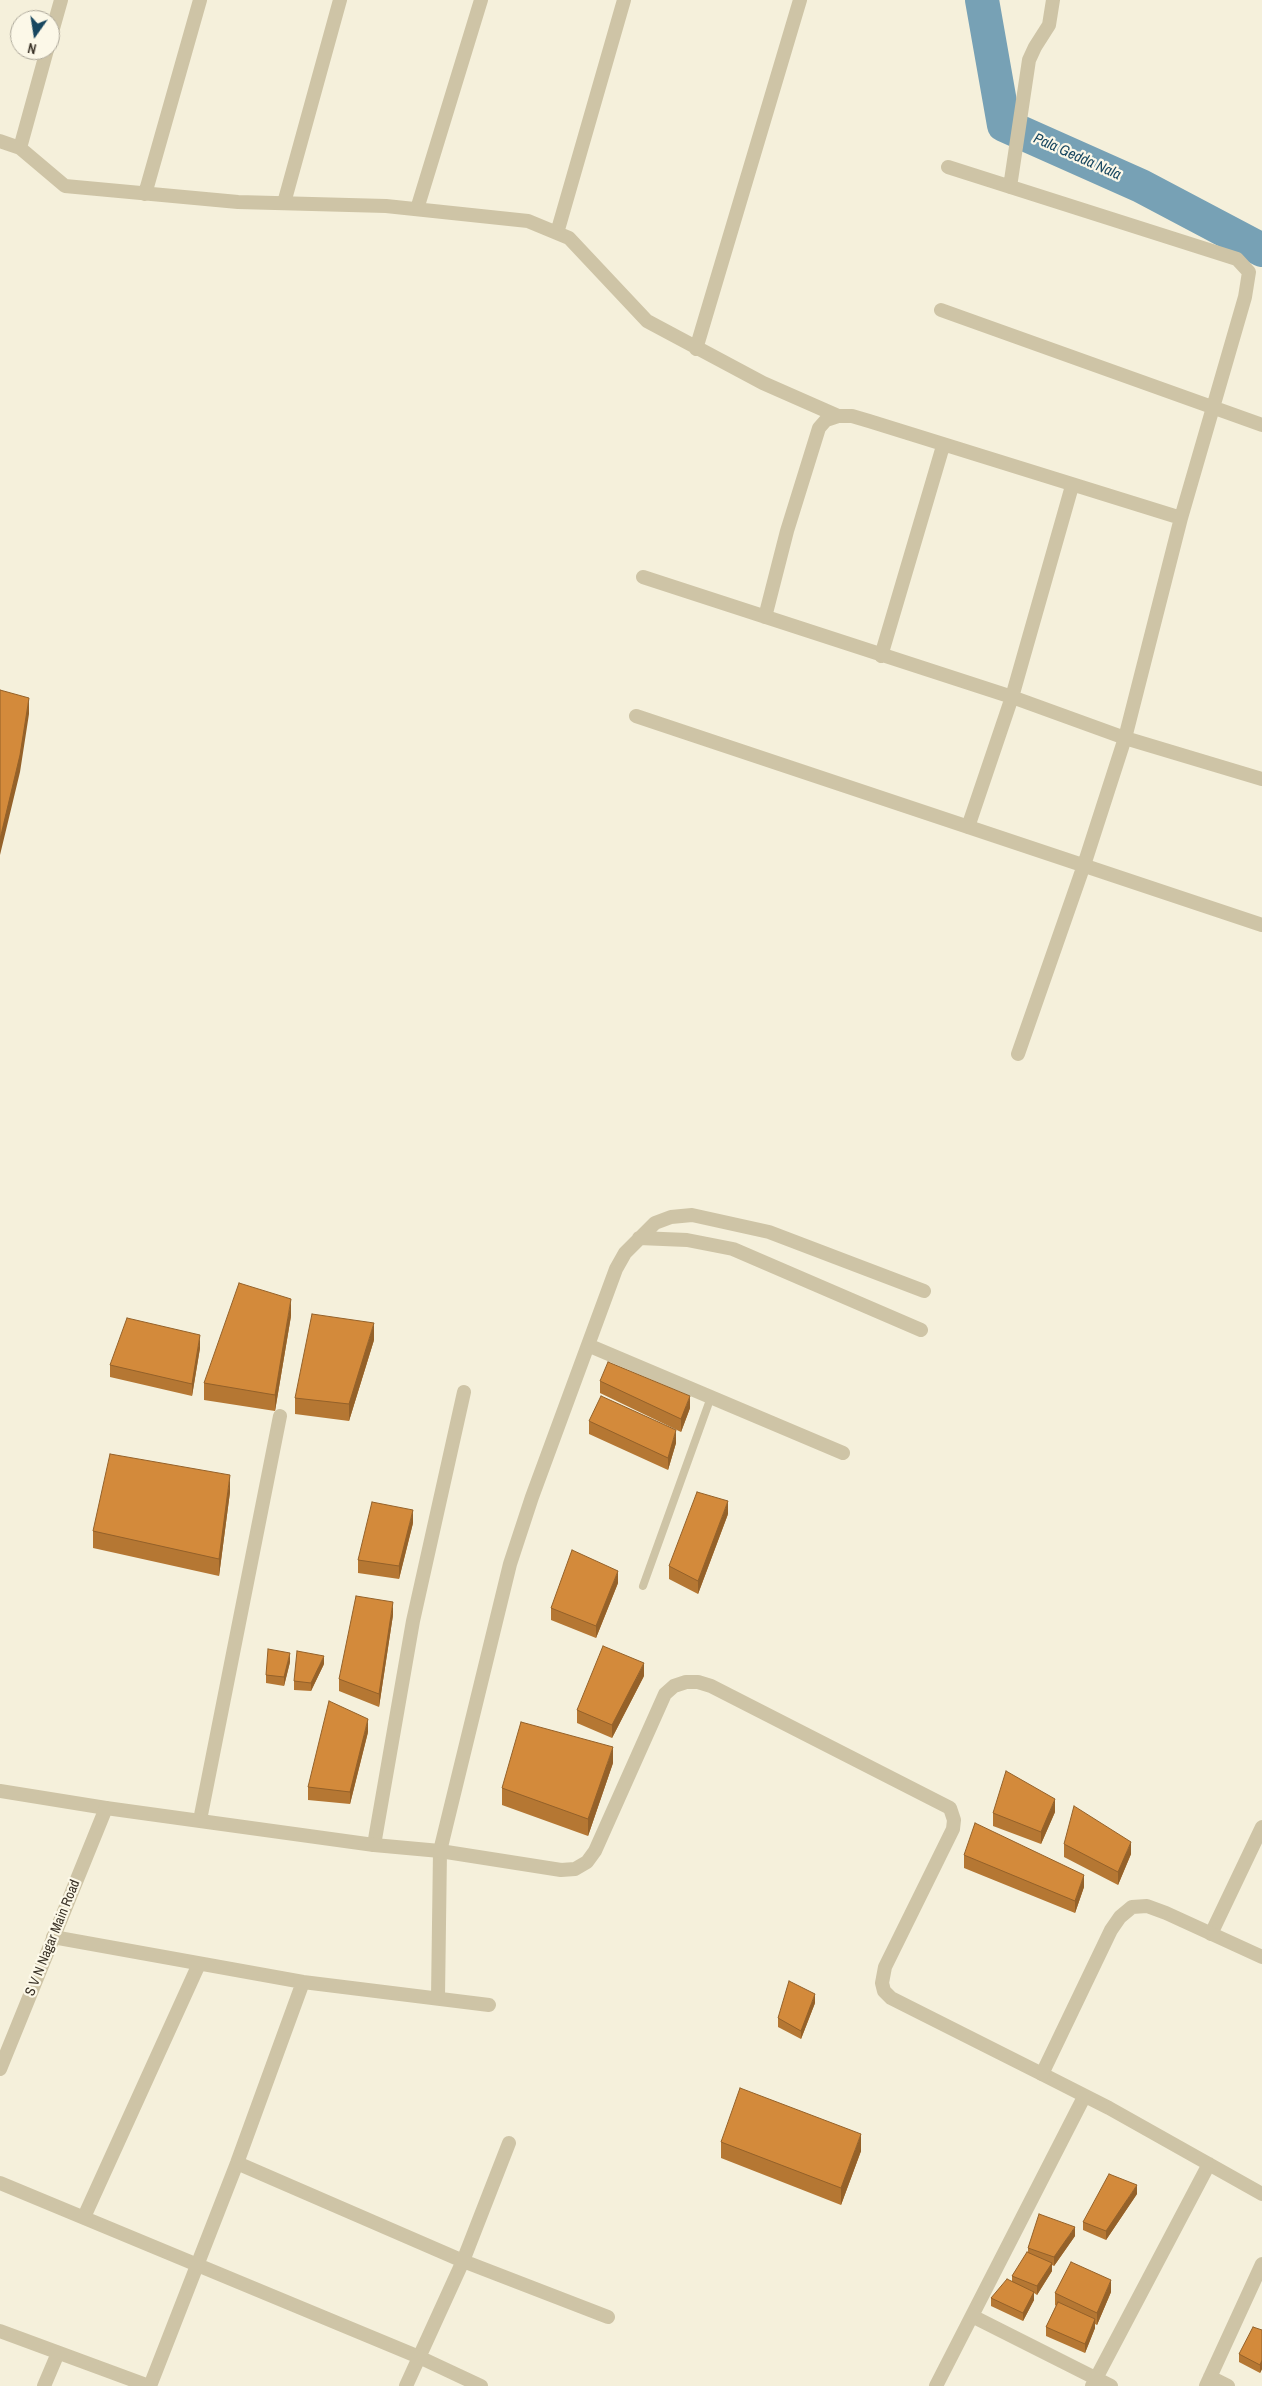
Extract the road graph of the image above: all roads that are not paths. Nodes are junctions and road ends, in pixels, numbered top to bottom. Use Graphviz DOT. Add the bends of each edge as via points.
graph roads {
  1 [pos="200,0"];
  2 [pos="340,0"];
  3 [pos="480,0"];
  4 [pos="624,0"];
  5 [pos="800,0"];
  6 [pos="1053,0"];
  7 [pos="44,60"];
  8 [pos="0,141"];
  9 [pos="20,148"];
  10 [pos="948,167"];
  11 [pos="1010,187"];
  12 [pos="145,194"];
  13 [pos="284,203"];
  14 [pos="417,209"];
  15 [pos="557,232"];
  16 [pos="941,310"];
  17 [pos="696,349"];
  18 [pos="1213,408"];
  19 [pos="838,416"];
  20 [pos="1262,425"];
  21 [pos="943,446"];
  22 [pos="1072,486"];
  23 [pos="1181,518"];
  24 [pos="643,577"];
  25 [pos="764,617"];
  26 [pos="881,656"];
  27 [pos="1012,697"];
  28 [pos="636,716"];
  29 [pos="1125,738"];
  30 [pos="1262,779"];
  31 [pos="968,827"];
  32 [pos="1084,865"];
  33 [pos="1262,925"];
  34 [pos="1018,1054"];
  35 [pos="639,1238"];
  36 [pos="924,1292"];
  37 [pos="921,1330"];
  38 [pos="590,1346"];
  39 [pos="464,1392"];
  40 [pos="711,1397"];
  41 [pos="280,1416"];
  42 [pos="843,1453"];
  43 [pos="643,1586"];
  44 [pos="0,1791"];
  45 [pos="106,1808"];
  46 [pos="200,1820"];
  47 [pos="1262,1827"];
  48 [pos="374,1845"];
  49 [pos="440,1851"];
  50 [pos="1212,1934"];
  51 [pos="53,1937"];
  52 [pos="1262,1957"];
  53 [pos="199,1964"];
  54 [pos="302,1982"];
  55 [pos="438,1997"];
  56 [pos="489,2004"];
  57 [pos="0,2069"];
  58 [pos="1042,2074"];
  59 [pos="1084,2097"];
  60 [pos="509,2143"];
  61 [pos="237,2163"];
  62 [pos="1209,2164"];
  63 [pos="0,2183"];
  64 [pos="1262,2194"];
  65 [pos="84,2217"];
  66 [pos="463,2261"];
  67 [pos="1262,2264"];
  68 [pos="197,2265"];
  69 [pos="608,2317"];
  70 [pos="974,2317"];
  71 [pos="0,2331"];
  72 [pos="58,2352"];
  73 [pos="419,2357"];
  74 [pos="1208,2381"];
  75 [pos="1094,2382"];
  76 [pos="44,2386"];
  77 [pos="150,2386"];
  78 [pos="406,2386"];
  79 [pos="481,2386"];
  80 [pos="936,2386"];
  81 [pos="1111,2386"];
  82 [pos="1228,2386"];
  1 -- 12 [label="street"];
  2 -- 13 [label="street"];
  3 -- 14 [label="street"];
  4 -- 15 [label="street"];
  5 -- 17 [label="street"];
  6 -- 11 [label="street" via="1049,24 1029,60"];
  7 -- 9 [label="street"];
  8 -- 9 [label="street"];
  9 -- 12 [label="street" via="65,186"];
  10 -- 11 [label="street"];
  11 -- 18 [label="street" via="1238,260 1245,265 1249,272 1245,297"];
  12 -- 13 [label="street"];
  13 -- 14 [label="street"];
  14 -- 15 [label="street" via="528,221"];
  15 -- 17 [label="street" via="569,238 647,321"];
  16 -- 18 [label="street"];
  17 -- 19 [label="street"];
  18 -- 20 [label="street"];
  18 -- 23 [label="street"];
  19 -- 21 [label="street" via="870,421"];
  19 -- 25 [label="street" via="826,420 819,428"];
  21 -- 22 [label="street"];
  21 -- 26 [label="street"];
  22 -- 23 [label="street"];
  22 -- 27 [label="street"];
  23 -- 29 [label="street"];
  24 -- 25 [label="street"];
  25 -- 26 [label="street"];
  26 -- 27 [label="street"];
  27 -- 29 [label="street"];
  27 -- 31 [label="street"];
  28 -- 31 [label="street"];
  29 -- 30 [label="street"];
  29 -- 32 [label="street"];
  31 -- 32 [label="street"];
  32 -- 33 [label="street"];
  32 -- 34 [label="street"];
  35 -- 36 [label="street" via="655,1223 692,1215 770,1232"];
  35 -- 37 [label="street" via="687,1240 733,1249"];
  35 -- 38 [label="street" via="616,1269"];
  38 -- 40 [label="street"];
  38 -- 49 [label="street" via="510,1564"];
  39 -- 48 [label="street" via="413,1620"];
  40 -- 42 [label="street"];
  40 -- 43 [label="lane"];
  41 -- 46 [label="street"];
  44 -- 45 [label="street"];
  45 -- 46 [label="street"];
  45 -- 51 [label="street, S V N Nagar Main Road"];
  46 -- 48 [label="street"];
  47 -- 50 [label="street"];
  48 -- 49 [label="street"];
  49 -- 55 [label="street"];
  49 -- 58 [label="street" via="561,1870 575,1869 587,1862 595,1851 665,1694 686,1682 711,1686 950,1808 953,1829 885,1967 884,1991 891,1998"];
  50 -- 52 [label="street"];
  50 -- 58 [label="street" via="1147,1906 1132,1907 1111,1930"];
  51 -- 53 [label="street"];
  51 -- 57 [label="street, S V N Nagar Main Road"];
  53 -- 54 [label="street"];
  53 -- 65 [label="street"];
  54 -- 55 [label="street"];
  54 -- 61 [label="street"];
  55 -- 56 [label="street"];
  58 -- 59 [label="street"];
  59 -- 62 [label="street"];
  59 -- 70 [label="street"];
  60 -- 66 [label="street"];
  61 -- 66 [label="street"];
  61 -- 68 [label="street"];
  62 -- 64 [label="street"];
  62 -- 75 [label="street"];
  63 -- 65 [label="street"];
  65 -- 68 [label="street"];
  66 -- 69 [label="street"];
  66 -- 73 [label="street"];
  67 -- 74 [label="street"];
  68 -- 73 [label="street"];
  68 -- 77 [label="street"];
  70 -- 75 [label="street"];
  70 -- 80 [label="street"];
  71 -- 72 [label="street"];
  72 -- 76 [label="street"];
  72 -- 77 [label="street"];
  73 -- 78 [label="street"];
  73 -- 79 [label="street"];
  74 -- 82 [label="street"];
  75 -- 81 [label="street"];
}
